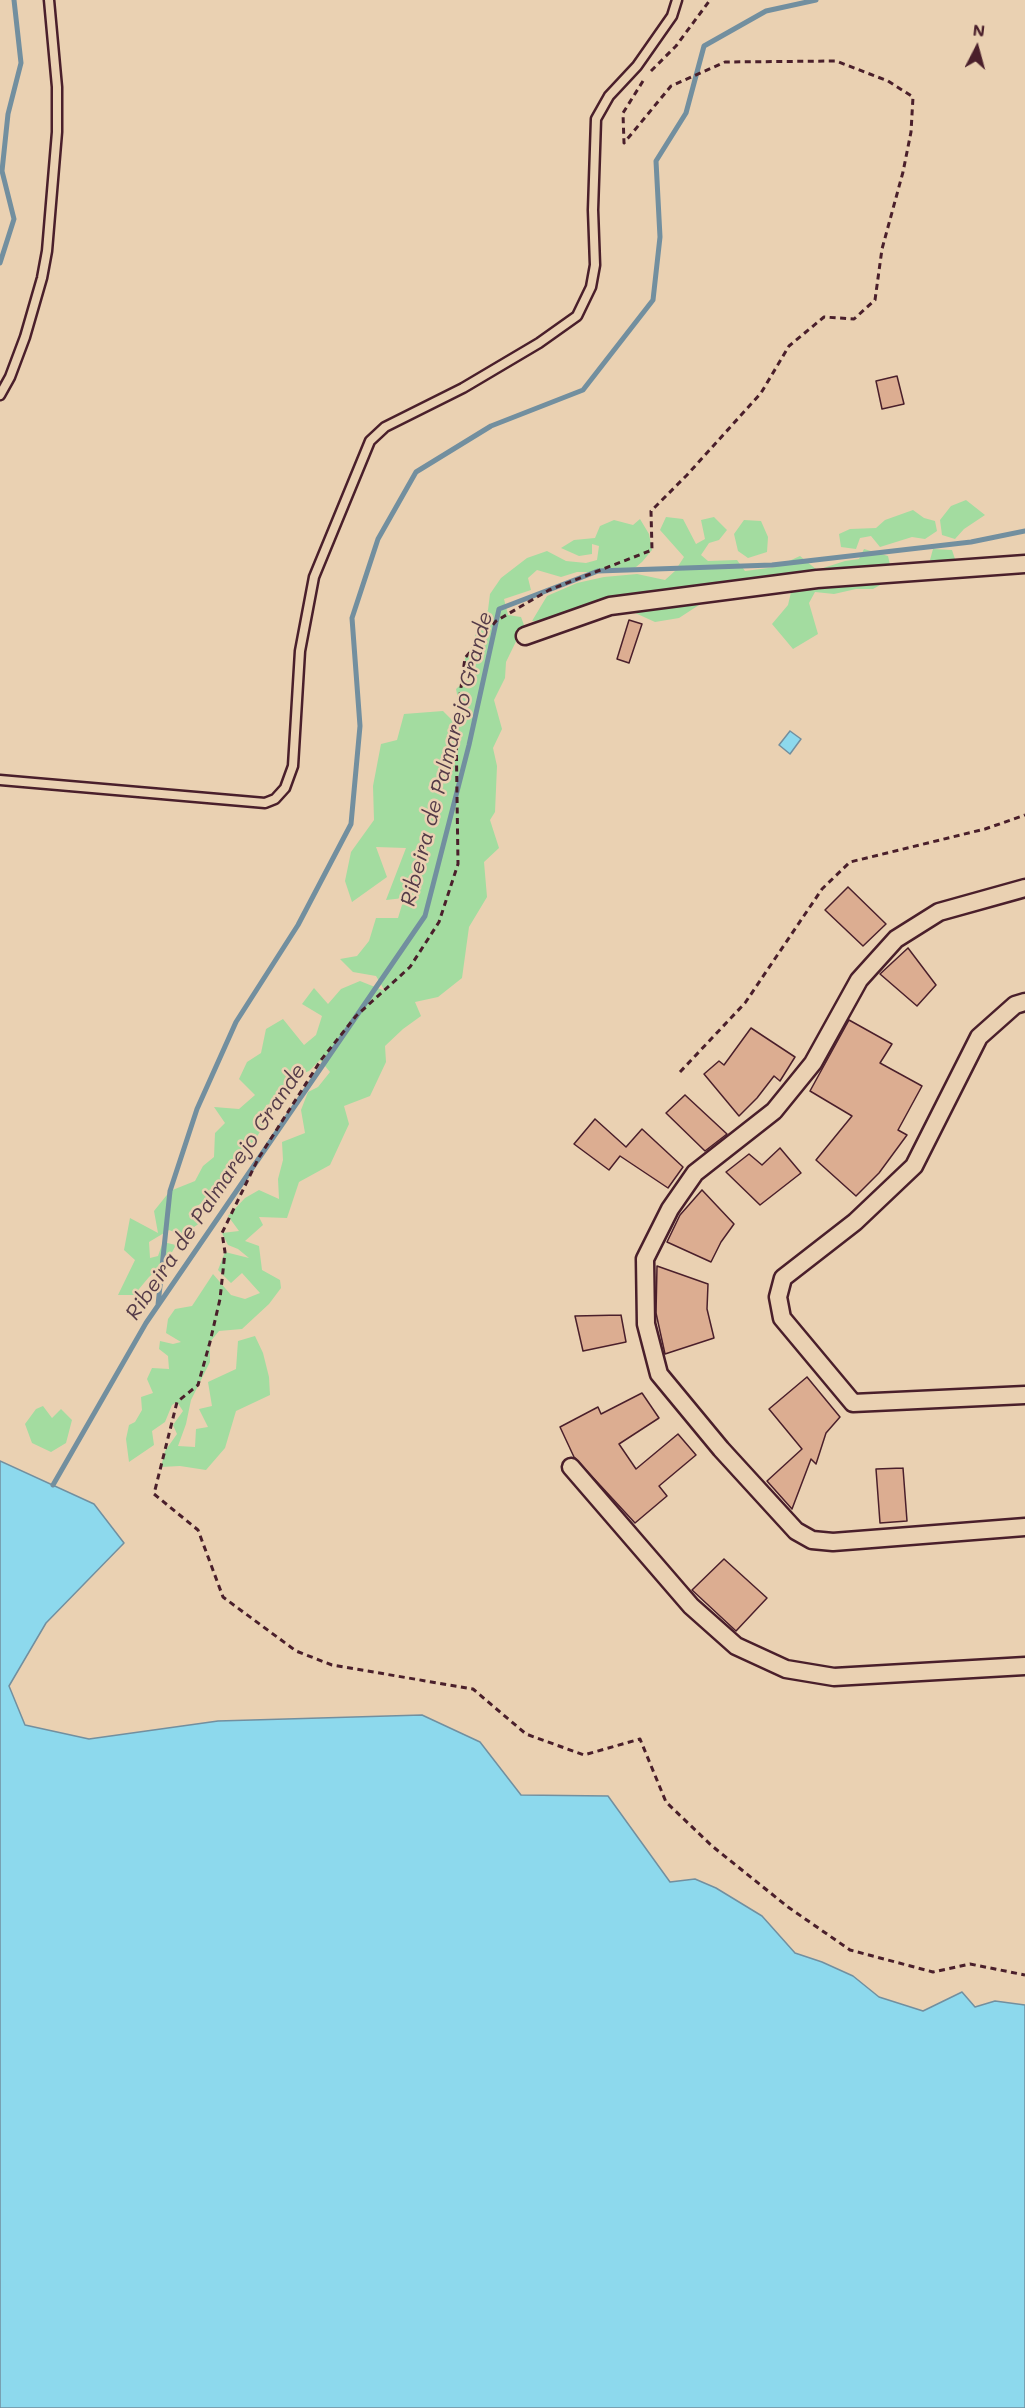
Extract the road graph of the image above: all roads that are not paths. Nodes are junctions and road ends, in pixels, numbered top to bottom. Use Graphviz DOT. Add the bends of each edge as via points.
graph roads {
  1 [pos="49,0"];
  2 [pos="677,0"];
  3 [pos="0,395"];
  4 [pos="1025,564"];
  5 [pos="525,636"];
  6 [pos="0,780"];
  7 [pos="1025,888"];
  8 [pos="1025,1002"];
  9 [pos="1025,1395"];
  10 [pos="571,1467"];
  11 [pos="1025,1527"];
  12 [pos="1025,1666"];
  1 -- 3 [label="lane" via="57,121 47,251 24,337"];
  2 -- 6 [label="lane" via="672,16 637,66 609,96 596,119 595,265 591,287 577,316 463,388 385,427 370,441 314,577 300,651 293,766 285,788 265,803"];
  4 -- 5 [label="street" via="817,579 610,606"];
  7 -- 11 [label="street" via="939,912 896,939 859,980 813,1063 774,1111 695,1173 670,1209 645,1259 646,1324 659,1374 796,1531 812,1540 833,1542"];
  8 -- 9 [label="street" via="1015,1005 979,1037 914,1166 855,1222 783,1278 778,1297 782,1318 853,1403"];
  10 -- 12 [label="street" via="691,1606 736,1646 786,1670 834,1677"];
}
